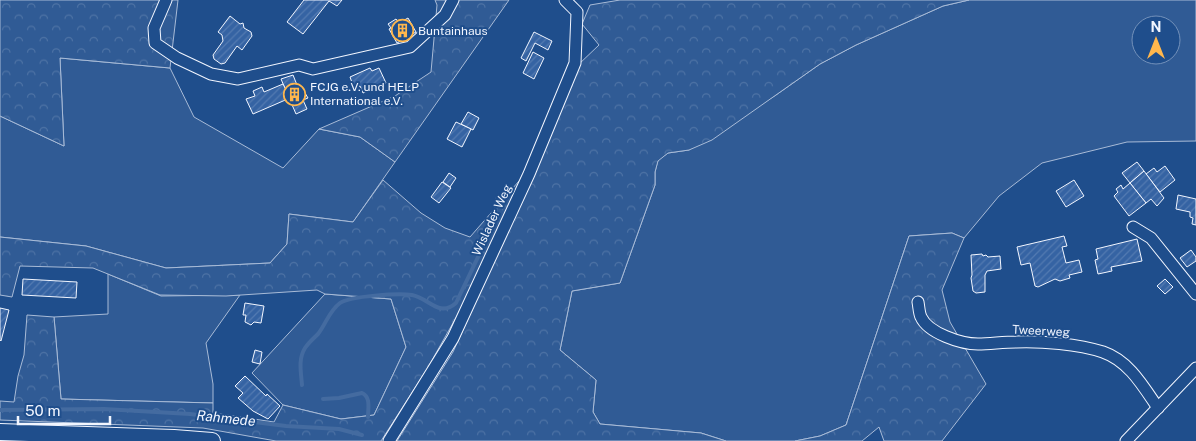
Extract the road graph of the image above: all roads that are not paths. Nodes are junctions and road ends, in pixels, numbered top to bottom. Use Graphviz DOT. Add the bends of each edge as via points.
graph roads {
  1 [pos="166,0"];
  2 [pos="453,0"];
  3 [pos="565,0"];
  4 [pos="1133,227"];
  5 [pos="1196,294"];
  6 [pos="918,302"];
  7 [pos="1196,368"];
  8 [pos="1158,408"];
  9 [pos="0,432"];
  10 [pos="212,441"];
  11 [pos="389,441"];
  12 [pos="1126,441"];
  1 -- 2 [label="street" via="154,28 155,43 212,74 238,79 299,65 313,69 410,47 445,15"];
  3 -- 11 [label="street, Wislader Weg" via="577,12 575,63 529,174 453,338"];
  4 -- 5 [label="street" via="1151,238"];
  6 -- 8 [label="street, Tweerweg" via="921,318 934,331 953,340 976,344 1060,344 1103,352 1136,374"];
  7 -- 8 [label="street"];
  8 -- 12 [label="street"];
  9 -- 10 [label="main road"];
}
